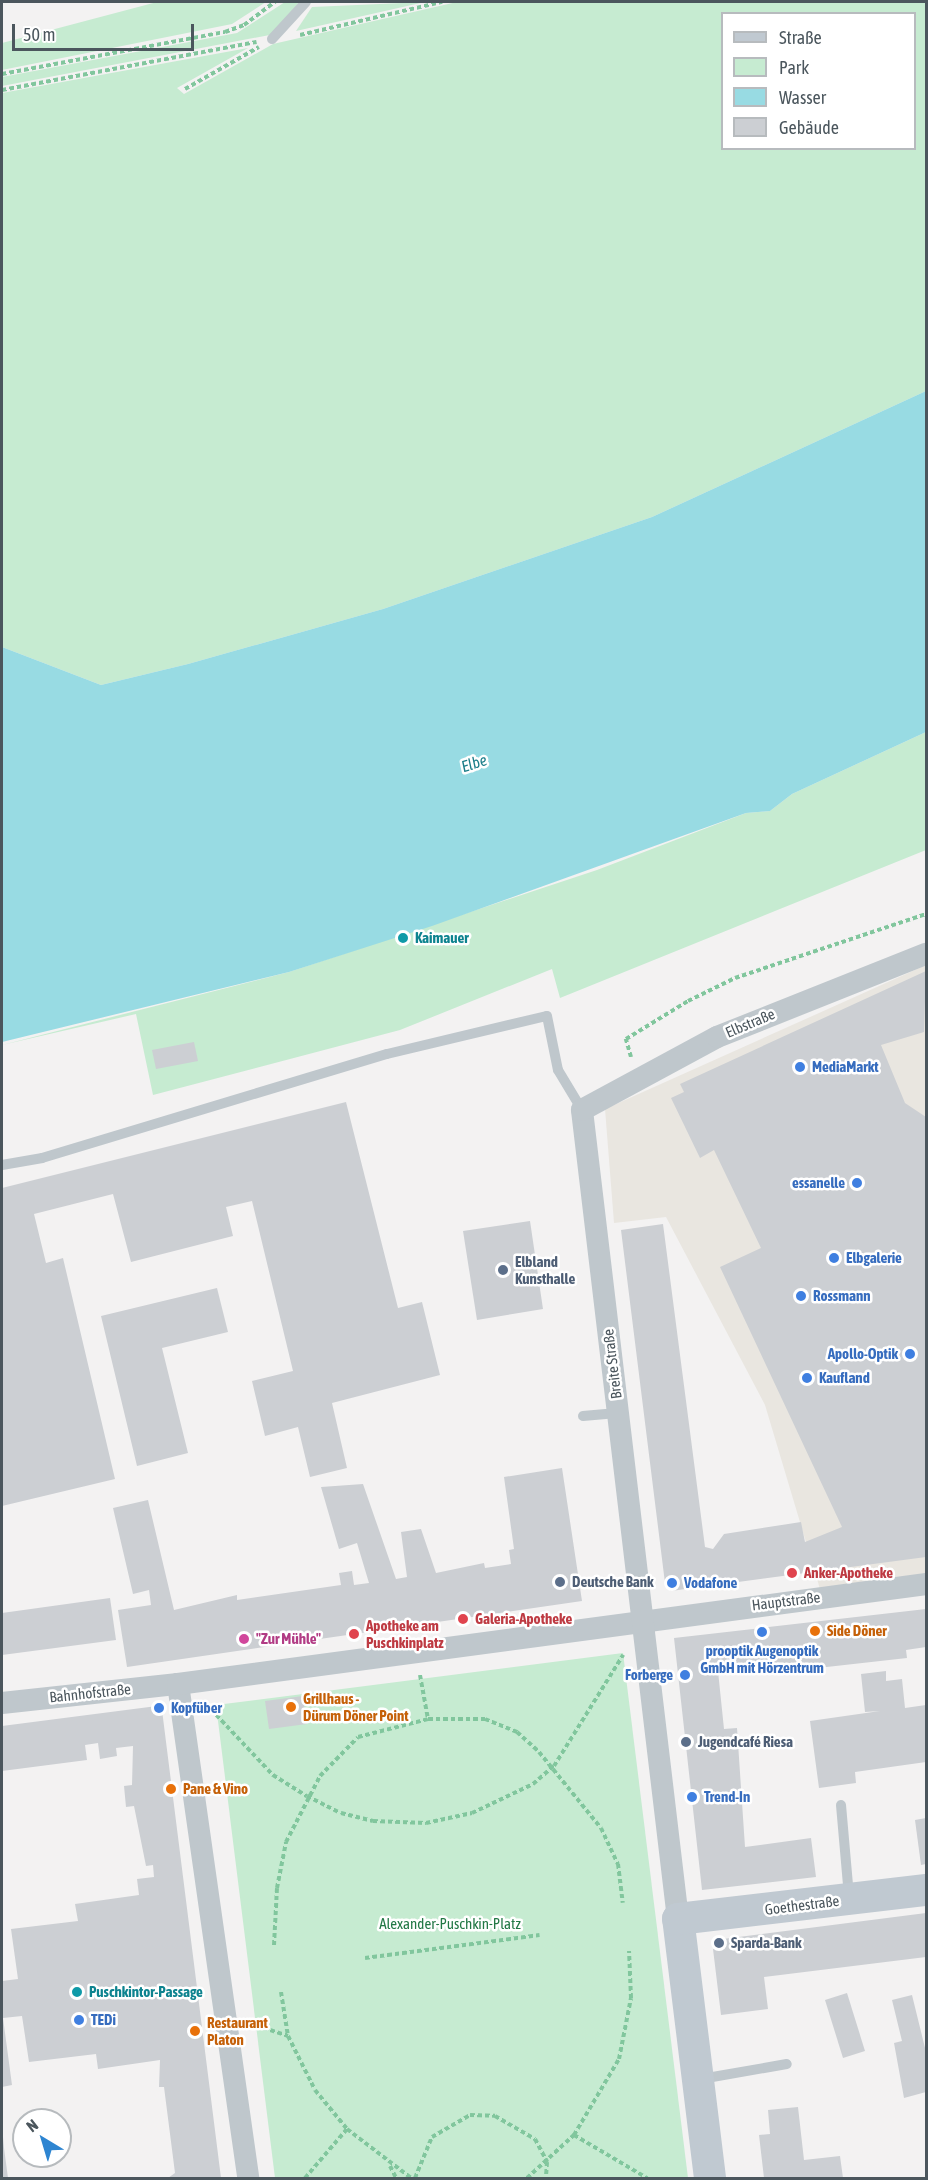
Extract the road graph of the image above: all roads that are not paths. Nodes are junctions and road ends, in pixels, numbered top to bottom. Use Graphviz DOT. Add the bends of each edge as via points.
graph roads {
  1 [pos="306,2"];
  2 [pos="272,39"];
  3 [pos="927,954"];
  4 [pos="582,1110"];
  5 [pos="2,1165"];
  6 [pos="617,1413"];
  7 [pos="583,1416"];
  8 [pos="927,1584"];
  9 [pos="646,1617"];
  10 [pos="178,1684"];
  11 [pos="2,1702"];
  12 [pos="841,1805"];
  13 [pos="927,1890"];
  14 [pos="849,1899"];
  15 [pos="678,1919"];
  16 [pos="787,2064"];
  17 [pos="698,2079"];
  18 [pos="248,2178"];
  19 [pos="710,2178"];
  1 -- 2 [label="lane"];
  3 -- 4 [label="street, Elbstraße" via="717,1037"];
  4 -- 5 [label="lane" via="558,1070 547,1016 387,1054 117,1137"];
  4 -- 6 [label="street, Breite Straße"];
  6 -- 7 [label="lane"];
  6 -- 9 [label="street, Breite Straße"];
  8 -- 9 [label="street, Hauptstraße"];
  9 -- 10 [label="street"];
  9 -- 15 [label="street"];
  10 -- 11 [label="street, Bahnhofstraße"];
  10 -- 18 [label="street"];
  12 -- 14 [label="lane"];
  13 -- 14 [label="main road, Goethestraße"];
  14 -- 15 [label="main road, Goethestraße"];
  15 -- 17 [label="main road"];
  16 -- 17 [label="lane"];
  17 -- 19 [label="main road"];
}
